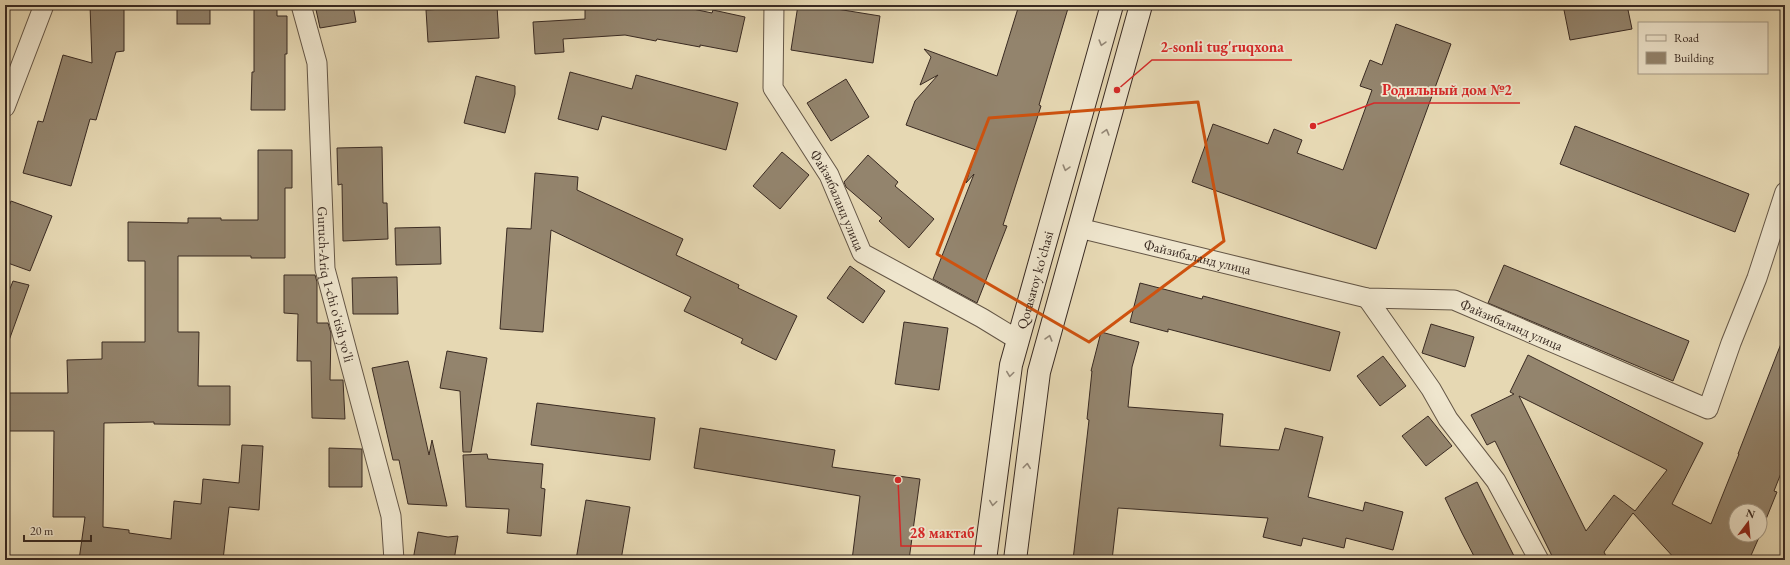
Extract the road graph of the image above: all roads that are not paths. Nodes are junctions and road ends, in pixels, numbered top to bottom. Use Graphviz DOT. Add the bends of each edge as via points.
graph roads {
  1 [pos="44,5"];
  2 [pos="301,5"];
  3 [pos="774,5"];
  4 [pos="1112,5"];
  5 [pos="1141,5"];
  6 [pos="5,107"];
  7 [pos="1785,192"];
  8 [pos="1079,228"];
  9 [pos="1367,298"];
  10 [pos="1018,340"];
  11 [pos="394,560"];
  12 [pos="985,560"];
  13 [pos="1015,560"];
  14 [pos="1539,560"];
  1 -- 6 [label="street"];
  2 -- 11 [label="street, Guruch-Ariq 1-chi o'tish yo'li" via="317,63 325,269 391,516"];
  3 -- 10 [label="street, Файзибаланд улица" via="773,88 829,174 862,253"];
  4 -- 10 [label="main road, Qorasaroy ko'chasi, one-way"];
  8 -- 5 [label="main road, Qorasaroy ko'chasi, one-way"];
  7 -- 9 [label="street, Файзибаланд улица" via="1758,278 1731,343 1708,409 1454,300"];
  8 -- 9 [label="street, Файзибаланд улица"];
  13 -- 8 [label="main road, Qorasaroy ko'chasi, one-way" via="1039,372"];
  9 -- 14 [label="street" via="1431,389 1448,419 1496,481"];
  10 -- 12 [label="main road, Qorasaroy ko'chasi, one-way" via="1011,365"];
}
